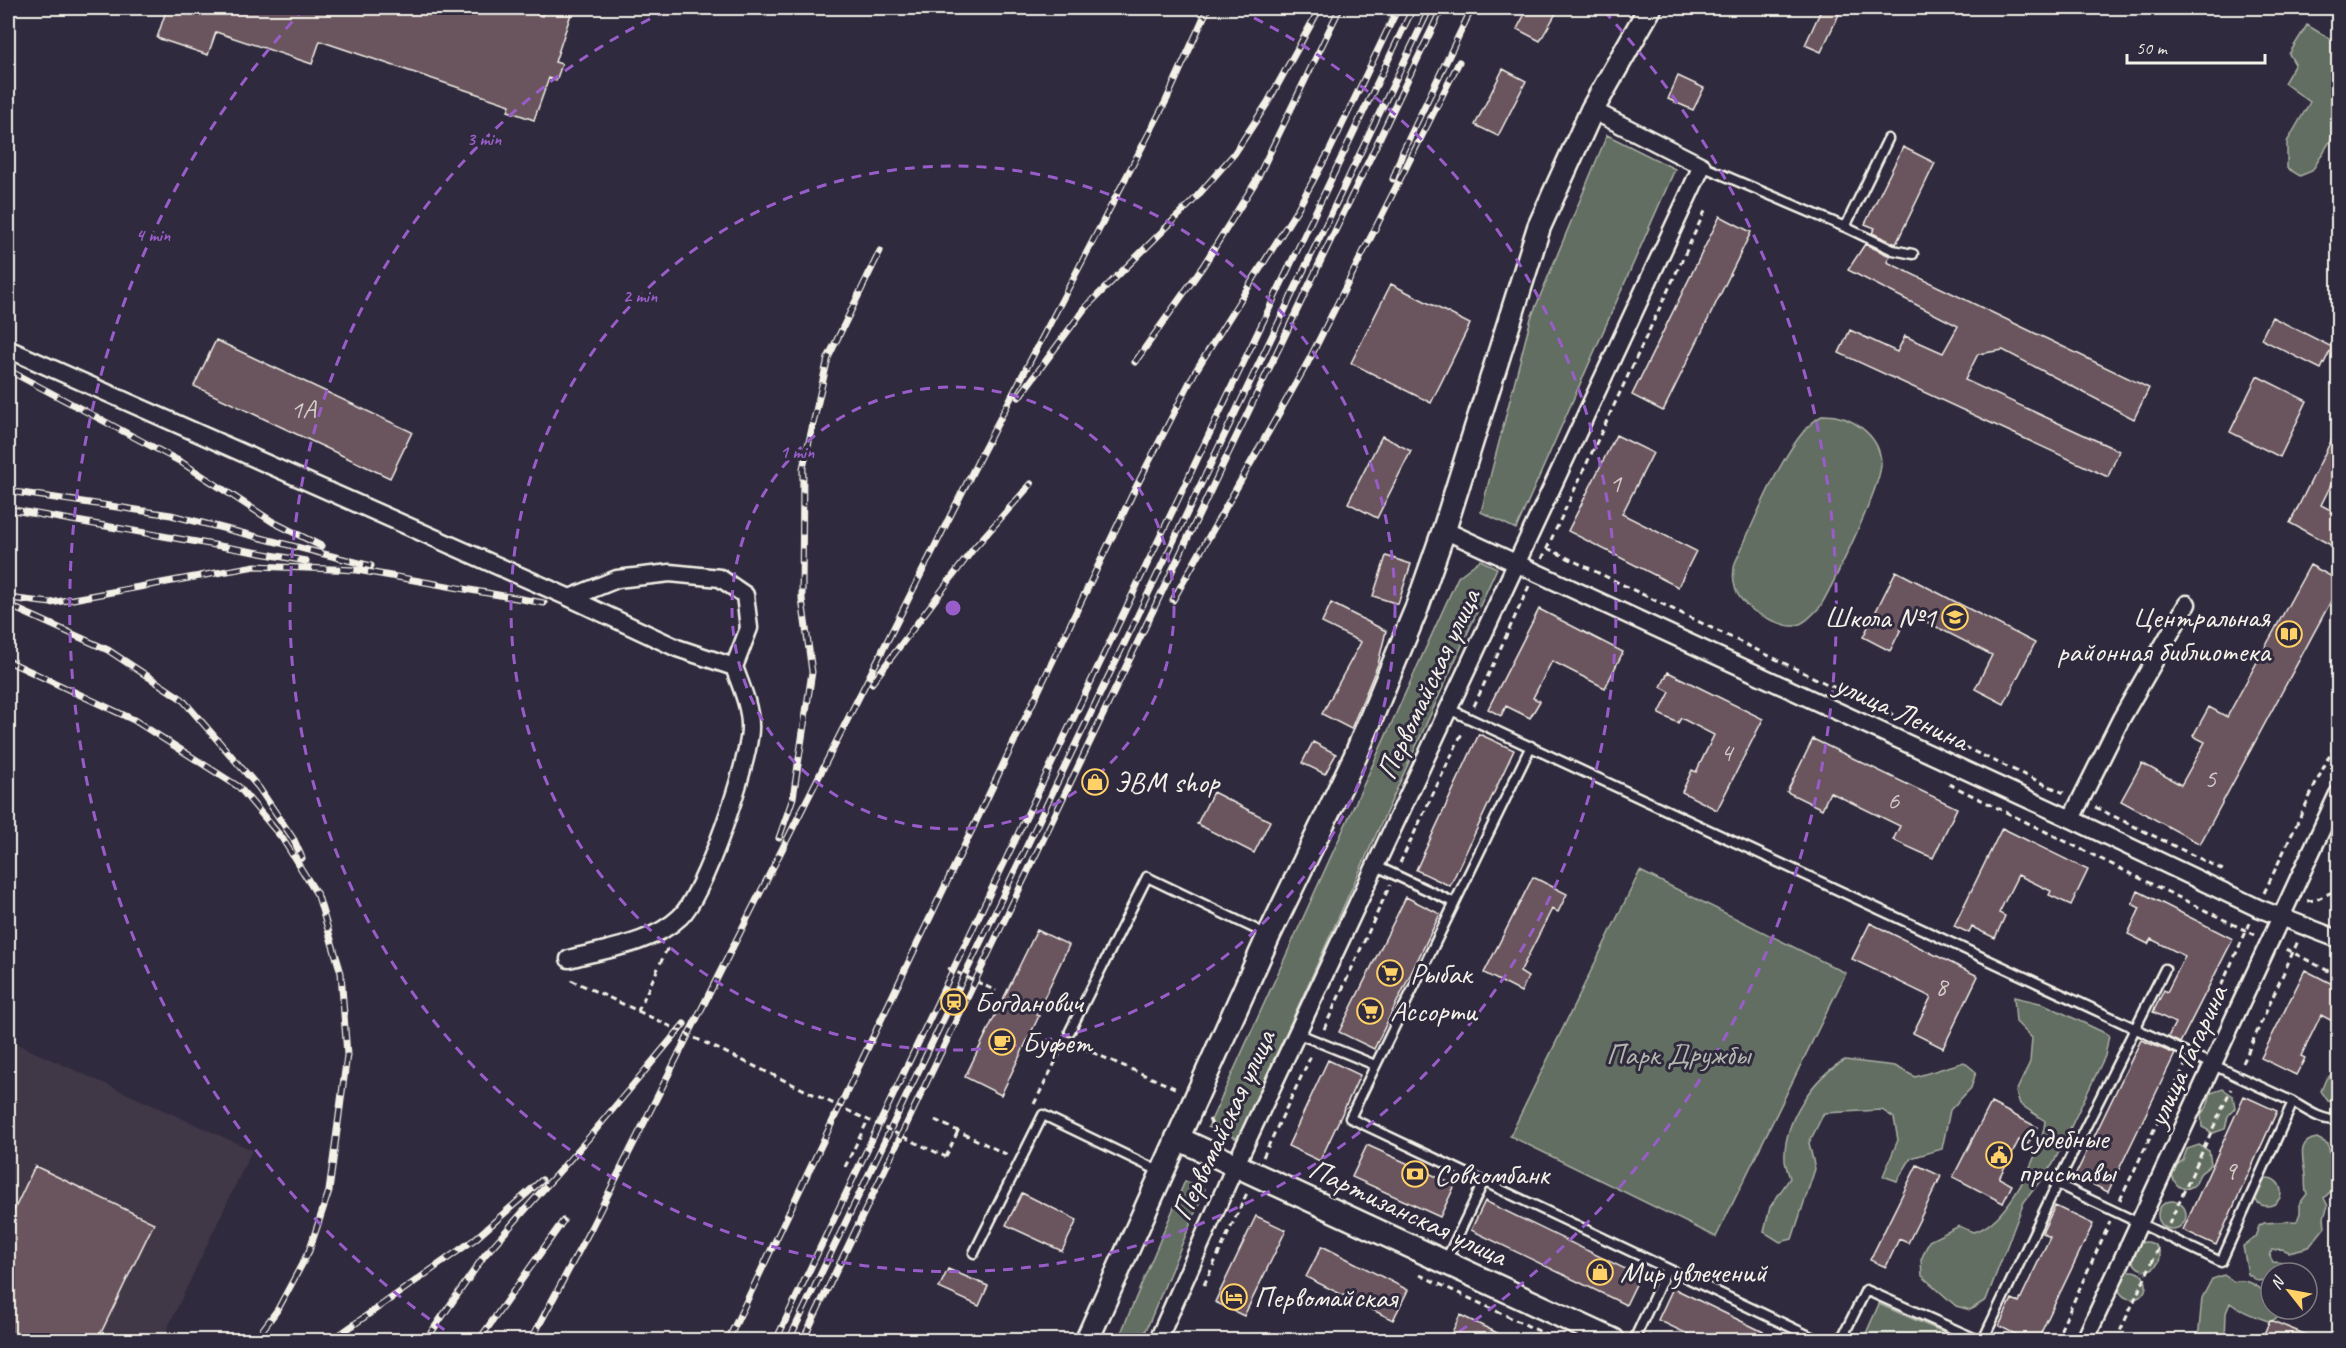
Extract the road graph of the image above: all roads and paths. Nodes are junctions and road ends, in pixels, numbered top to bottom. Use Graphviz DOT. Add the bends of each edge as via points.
graph roads {
  1 [pos="1650,8"];
  2 [pos="1592,110"];
  3 [pos="1888,139"];
  4 [pos="1702,166"];
  5 [pos="1706,209"];
  6 [pos="1845,227"];
  7 [pos="1913,254"];
  8 [pos="8,349"];
  9 [pos="1444,530"];
  10 [pos="1547,548"];
  11 [pos="1517,563"];
  12 [pos="1536,572"];
  13 [pos="570,598"];
  14 [pos="2187,604"];
  15 [pos="734,667"];
  16 [pos="1449,709"];
  17 [pos="1469,718"];
  18 [pos="2338,737"];
  19 [pos="1531,746"];
  20 [pos="2332,750"];
  21 [pos="2338,753"];
  22 [pos="1941,780"];
  23 [pos="2338,794"];
  24 [pos="2079,800"];
  25 [pos="2071,819"];
  26 [pos="1376,866"];
  27 [pos="2233,875"];
  28 [pos="1394,876"];
  29 [pos="2255,885"];
  30 [pos="2338,889"];
  31 [pos="2265,890"];
  32 [pos="2316,900"];
  33 [pos="2289,901"];
  34 [pos="1453,902"];
  35 [pos="2258,908"];
  36 [pos="2282,917"];
  37 [pos="2306,925"];
  38 [pos="2246,931"];
  39 [pos="1269,935"];
  40 [pos="2338,939"];
  41 [pos="2270,942"];
  42 [pos="667,949"];
  43 [pos="2293,953"];
  44 [pos="569,959"];
  45 [pos="948,968"];
  46 [pos="2164,969"];
  47 [pos="2338,976"];
  48 [pos="571,980"];
  49 [pos="996,991"];
  50 [pos="638,1011"];
  51 [pos="2136,1028"];
  52 [pos="1070,1031"];
  53 [pos="1299,1034"];
  54 [pos="1318,1042"];
  55 [pos="2191,1053"];
  56 [pos="2214,1064"];
  57 [pos="1375,1065"];
  58 [pos="2237,1075"];
  59 [pos="1196,1097"];
  60 [pos="2293,1102"];
  61 [pos="1029,1114"];
  62 [pos="2338,1119"];
  63 [pos="868,1120"];
  64 [pos="935,1120"];
  65 [pos="958,1131"];
  66 [pos="1177,1138"];
  67 [pos="1013,1146"];
  68 [pos="1254,1161"];
  69 [pos="845,1167"];
  70 [pos="1161,1173"];
  71 [pos="1483,1183"];
  72 [pos="2057,1184"];
  73 [pos="2115,1211"];
  74 [pos="2140,1222"];
  75 [pos="2164,1234"];
  76 [pos="974,1253"];
  77 [pos="1445,1262"];
  78 [pos="1667,1269"];
  79 [pos="1202,1288"];
  80 [pos="1638,1331"];
  81 [pos="1087,1341"];
  82 [pos="1158,1341"];
  83 [pos="1613,1341"];
  84 [pos="1634,1341"];
  85 [pos="1658,1341"];
  86 [pos="1818,1341"];
  87 [pos="1841,1341"];
  88 [pos="1978,1341"];
  89 [pos="1983,1341"];
  90 [pos="2056,1341"];
  91 [pos="2085,1341"];
  92 [pos="2116,1341"];
  1 -- 2 [label="main road, Первомайская улица"];
  2 -- 4 [label="street"];
  2 -- 9 [label="main road, Первомайская улица" via="1539,227"];
  3 -- 6 [label="lane"];
  4 -- 6 [label="lane"];
  4 -- 11 [label="street, Первомайская улица"];
  5 -- 10 [label="path"];
  6 -- 7 [label="lane" via="1893,250"];
  8 -- 13 [label="street"];
  9 -- 11 [label="street, улица Ленина"];
  9 -- 39 [label="main road, Первомайская улица" via="1416,610 1355,757"];
  10 -- 12 [label="path"];
  10 -- 24 [label="path"];
  11 -- 12 [label="street, улица Ленина"];
  11 -- 16 [label="street, Первомайская улица"];
  12 -- 17 [label="path"];
  12 -- 25 [label="street, улица Ленина"];
  13 -- 15 [label="street" via="676,648"];
  13 -- 15 [label="street" via="617,579 670,573 720,578 745,595 749,628"];
  14 -- 24 [label="street"];
  15 -- 44 [label="street" via="750,728 740,780 707,870 681,917 648,938"];
  16 -- 17 [label="lane"];
  16 -- 26 [label="street, Первомайская улица"];
  17 -- 19 [label="lane"];
  17 -- 28 [label="path"];
  18 -- 20 [label="path"];
  19 -- 34 [label="lane"];
  19 -- 51 [label="lane"];
  20 -- 21 [label="path"];
  20 -- 31 [label="path"];
  22 -- 38 [label="path"];
  23 -- 33 [label="street, улица Гагарина"];
  24 -- 25 [label="street"];
  24 -- 27 [label="path"];
  25 -- 35 [label="street, улица Ленина"];
  26 -- 28 [label="lane"];
  26 -- 53 [label="street, Первомайская улица"];
  28 -- 34 [label="lane"];
  28 -- 54 [label="path"];
  29 -- 31 [label="path"];
  30 -- 32 [label="path"];
  31 -- 33 [label="path"];
  31 -- 35 [label="path"];
  32 -- 33 [label="path"];
  32 -- 37 [label="path"];
  33 -- 36 [label="street, улица Гагарина"];
  34 -- 57 [label="lane"];
  35 -- 36 [label="street, улица Ленина"];
  35 -- 38 [label="path"];
  36 -- 37 [label="street, улица Ленина"];
  36 -- 41 [label="street, улица Гагарина"];
  37 -- 40 [label="street, улица Ленина"];
  37 -- 43 [label="path"];
  38 -- 41 [label="path"];
  38 -- 55 [label="path"];
  39 -- 52 [label="lane" via="1147,877"];
  39 -- 59 [label="main road, Первомайская улица"];
  41 -- 43 [label="path"];
  41 -- 56 [label="street, улица Гагарина"];
  42 -- 50 [label="path"];
  43 -- 47 [label="path"];
  43 -- 58 [label="path"];
  45 -- 49 [label="path"];
  46 -- 51 [label="lane"];
  48 -- 50 [label="path"];
  50 -- 63 [label="path, bridge"];
  51 -- 55 [label="lane"];
  51 -- 72 [label="lane"];
  53 -- 54 [label="lane"];
  53 -- 68 [label="street, Первомайская улица"];
  54 -- 57 [label="lane"];
  54 -- 68 [label="path"];
  55 -- 56 [label="lane"];
  55 -- 73 [label="path"];
  56 -- 58 [label="lane"];
  56 -- 74 [label="street, улица Гагарина"];
  57 -- 71 [label="lane" via="1350,1118"];
  58 -- 60 [label="lane"];
  58 -- 75 [label="path"];
  59 -- 61 [label="path" via="1066,1041"];
  59 -- 66 [label="main road, Первомайская улица"];
  59 -- 68 [label="path" via="1219,1137"];
  60 -- 62 [label="lane" via="2317,1115"];
  60 -- 75 [label="lane" via="2221,1262"];
  63 -- 65 [label="path, bridge" via="946,1157"];
  63 -- 69 [label="path"];
  64 -- 65 [label="path"];
  65 -- 67 [label="path" via="1008,1156"];
  66 -- 68 [label="main road, Партизанская улица"];
  66 -- 70 [label="main road, Первомайская улица"];
  68 -- 77 [label="main road, Партизанская улица"];
  68 -- 79 [label="path"];
  68 -- 82 [label="street, Первомайская улица"];
  70 -- 76 [label="lane" via="1043,1115"];
  70 -- 81 [label="main road, Первомайская улица"];
  71 -- 77 [label="lane"];
  71 -- 78 [label="lane"];
  72 -- 73 [label="lane"];
  72 -- 89 [label="lane"];
  73 -- 74 [label="lane"];
  73 -- 90 [label="path"];
  74 -- 75 [label="lane"];
  74 -- 91 [label="street, улица Гагарина"];
  75 -- 92 [label="path"];
  77 -- 83 [label="main road, Партизанская улица"];
  78 -- 80 [label="lane"];
  78 -- 86 [label="lane"];
  80 -- 84 [label="lane"];
  80 -- 85 [label="path"];
  87 -- 88 [label="lane" via="1866,1290"];
}
